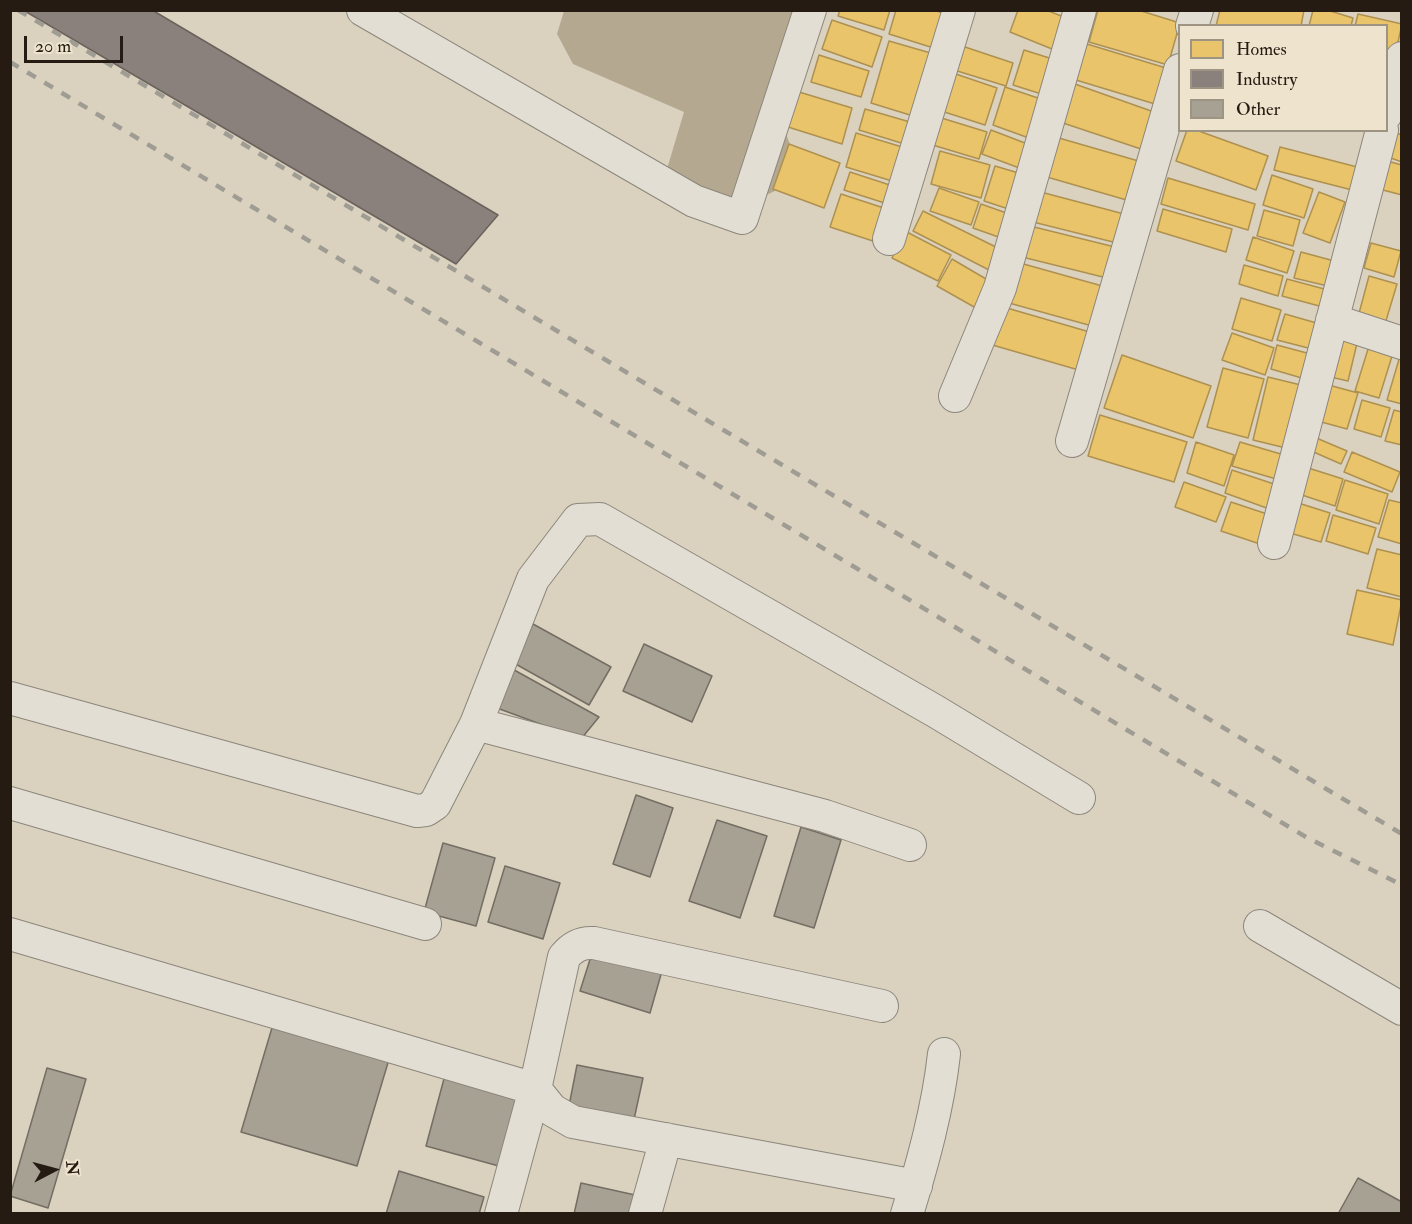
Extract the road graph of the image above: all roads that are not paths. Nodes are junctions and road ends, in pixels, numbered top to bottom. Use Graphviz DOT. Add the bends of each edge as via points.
graph roads {
  1 [pos="363,10"];
  2 [pos="810,10"];
  3 [pos="959,10"];
  4 [pos="1080,10"];
  5 [pos="1401,58"];
  6 [pos="1178,73"];
  7 [pos="1388,107"];
  8 [pos="1381,132"];
  9 [pos="889,239"];
  10 [pos="1332,320"];
  11 [pos="1401,343"];
  12 [pos="955,396"];
  13 [pos="1072,441"];
  14 [pos="1274,543"];
  15 [pos="10,698"];
  16 [pos="476,724"];
  17 [pos="1079,798"];
  18 [pos="10,803"];
  19 [pos="910,845"];
  20 [pos="425,924"];
  21 [pos="1260,926"];
  22 [pos="10,934"];
  23 [pos="882,1006"];
  24 [pos="1401,1009"];
  25 [pos="944,1054"];
  26 [pos="535,1089"];
  27 [pos="666,1139"];
  28 [pos="911,1200"];
  29 [pos="501,1214"];
  30 [pos="645,1214"];
  1 -- 2 [label="street" via="694,201 742,218"];
  3 -- 9 [label="street"];
  4 -- 12 [label="street" via="1000,288"];
  5 -- 7 [label="street"];
  6 -- 13 [label="street"];
  8 -- 10 [label="street"];
  10 -- 11 [label="street"];
  10 -- 14 [label="street"];
  15 -- 16 [label="street" via="422,811 435,804"];
  16 -- 17 [label="street" via="533,579 578,520 600,519"];
  16 -- 19 [label="street" via="825,816"];
  18 -- 20 [label="street"];
  21 -- 24 [label="street"];
  22 -- 26 [label="street"];
  23 -- 26 [label="street" via="585,942 564,957"];
  25 -- 28 [label="street" via="941,1083"];
  26 -- 27 [label="street" via="552,1110 573,1122"];
  26 -- 29 [label="street"];
  27 -- 28 [label="street"];
  27 -- 30 [label="street"];
}
